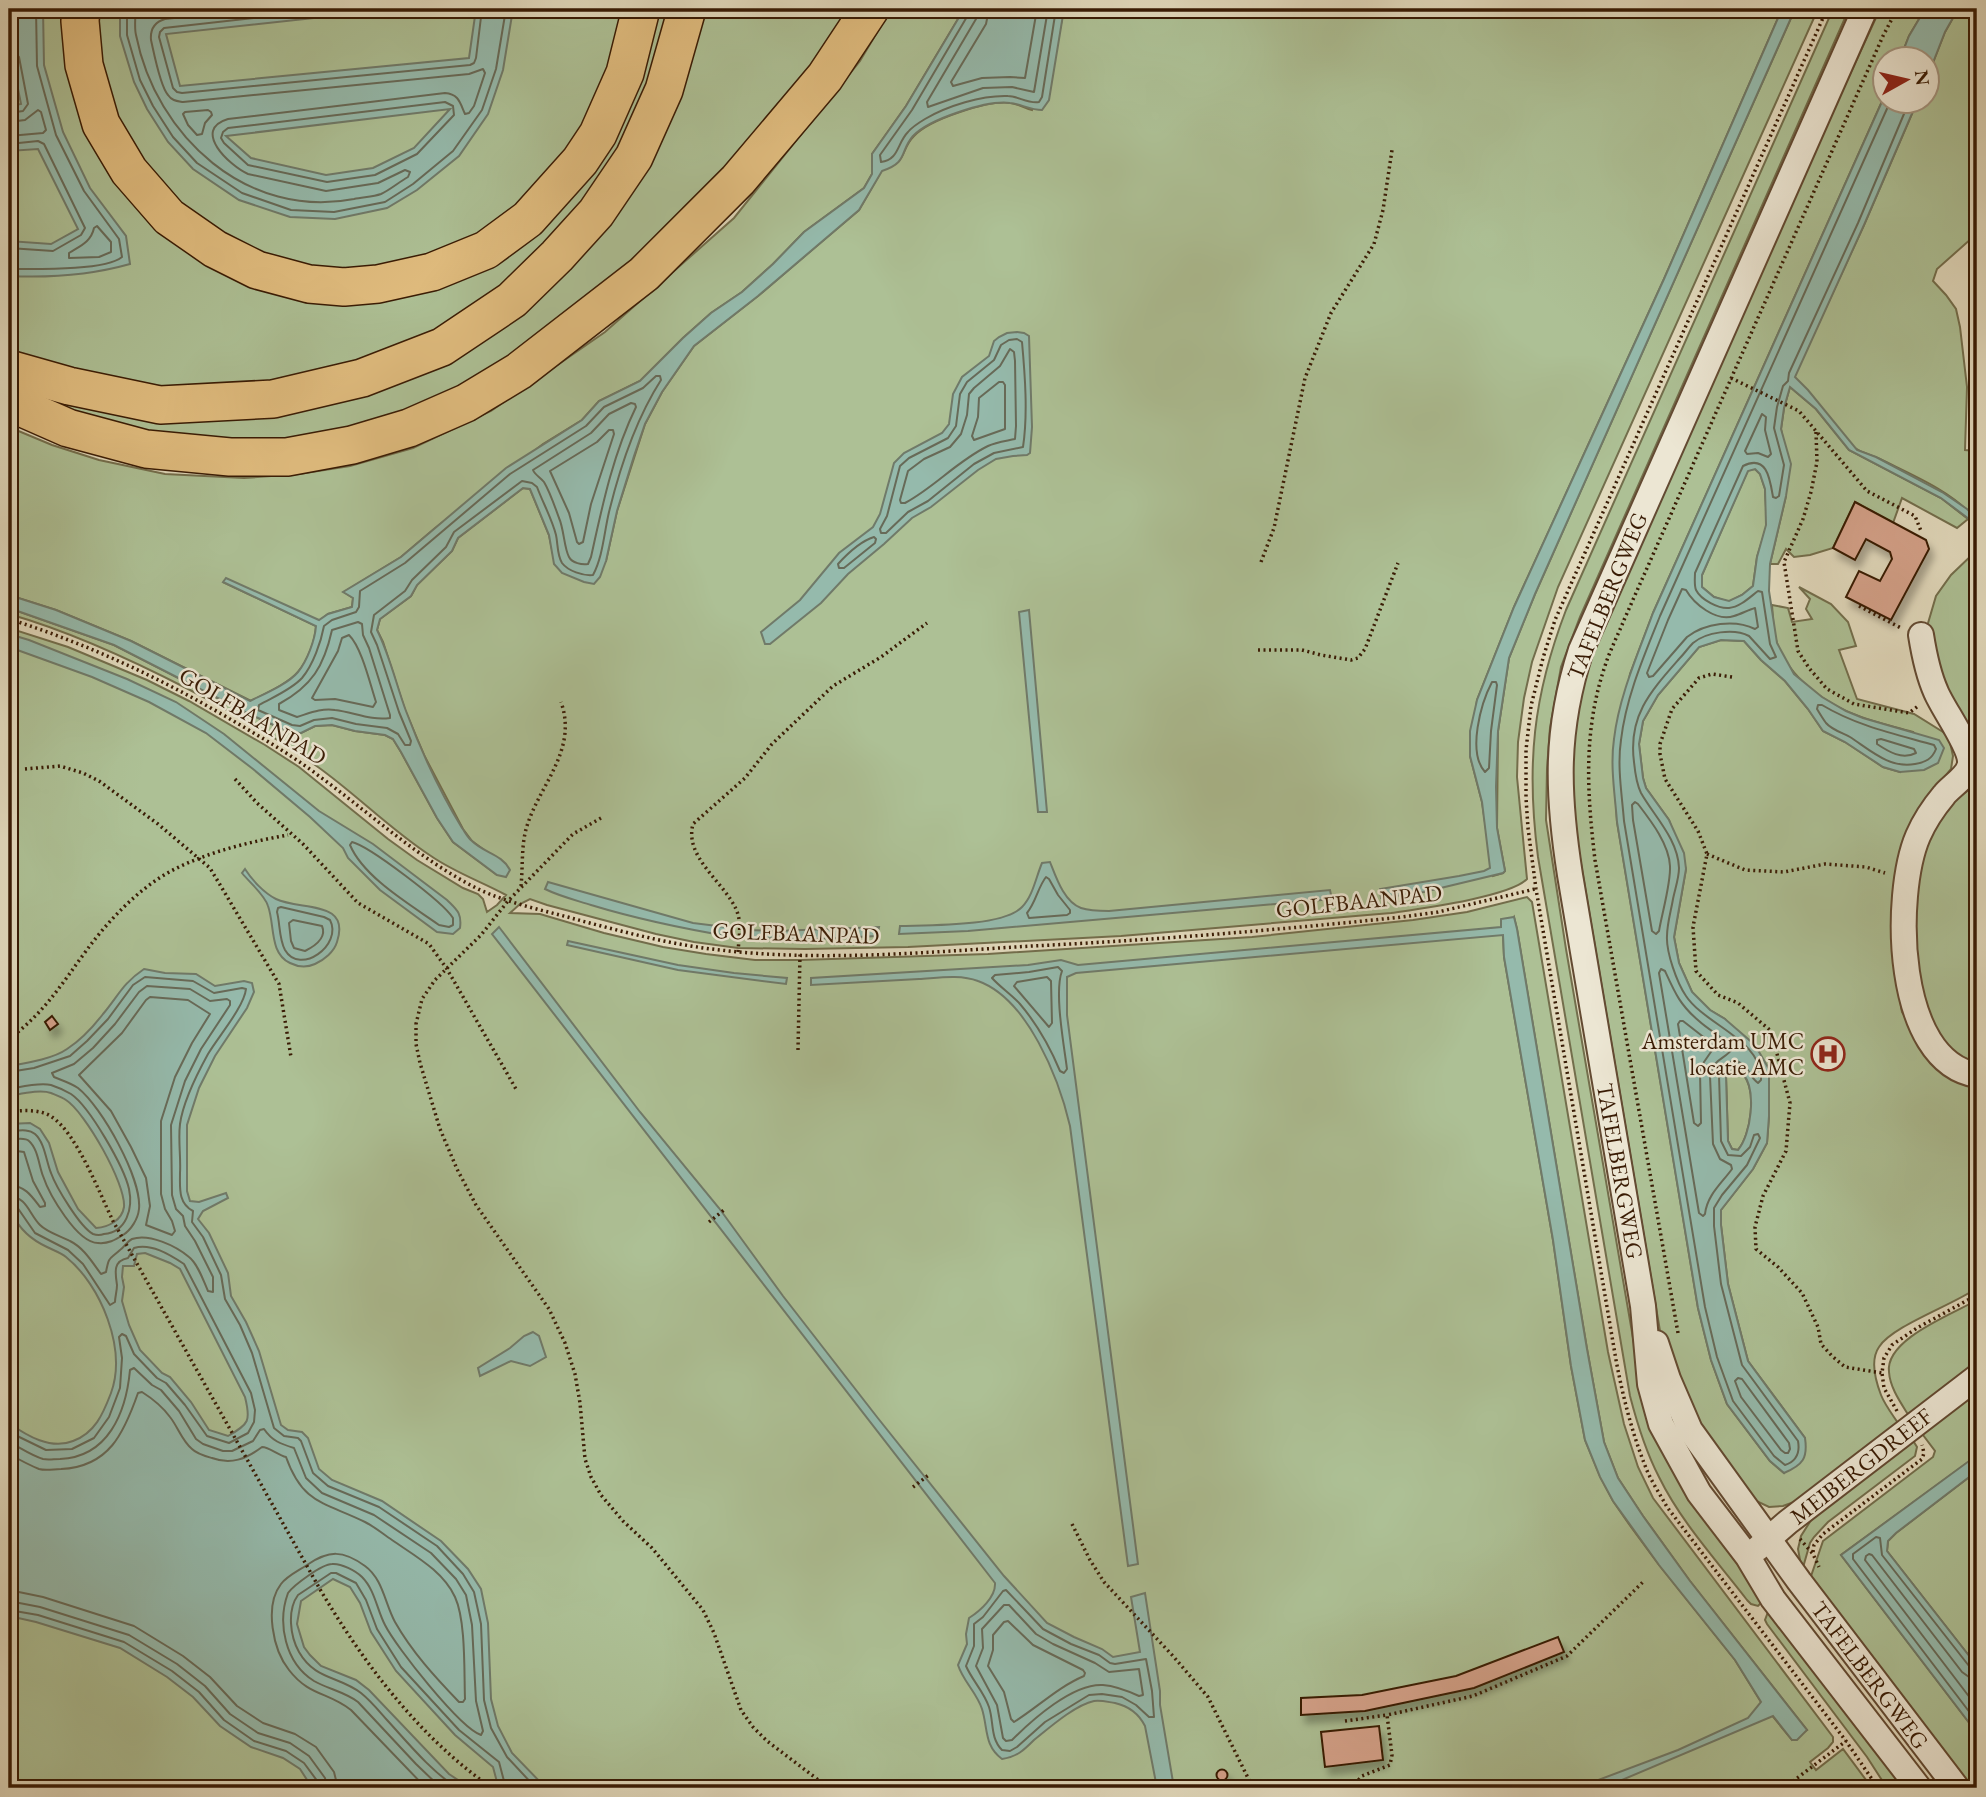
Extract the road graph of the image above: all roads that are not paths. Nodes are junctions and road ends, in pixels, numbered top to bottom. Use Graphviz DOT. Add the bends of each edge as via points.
graph roads {
  1 [pos="81,9"];
  2 [pos="641,9"];
  3 [pos="687,9"];
  4 [pos="870,9"];
  5 [pos="1865,9"];
  6 [pos="9,369"];
  7 [pos="9,402"];
  8 [pos="1921,635"];
  9 [pos="1977,1075"];
  10 [pos="1643,1306"];
  11 [pos="1977,1377"];
  12 [pos="1768,1539"];
  13 [pos="1748,1557"];
  14 [pos="1919,1788"];
  15 [pos="1957,1788"];
  1 -- 2 [label="highway" via="84,65 101,124 129,171 169,217 257,271 309,284 344,286 432,272 485,250 528,219 598,134 625,73"];
  3 -- 6 [label="highway" via="664,90 634,156 596,213 512,300 442,347 362,378 260,400 160,405"];
  4 -- 7 [label="highway" via="825,78 737,180 644,274 519,371 466,404 352,445 286,457 230,457 146,449 68,428"];
  5 -- 10 [label="street, TAFELBERGWEG" via="1581,650 1567,704 1560,749 1563,833"];
  8 -- 9 [label="street" via="1936,691 1970,764 1944,795 1914,848 1905,897 1909,985 1932,1045 1954,1067"];
  10 -- 12 [label="street, TAFELBERGWEG" via="1690,1430"];
  10 -- 13 [label="street, TAFELBERGWEG" via="1650,1384 1661,1424 1699,1493"];
  11 -- 12 [label="street, MEIBERGDREEF"];
  12 -- 13 [label="street, MEIBERGDREEF"];
  12 -- 15 [label="street, TAFELBERGWEG"];
  13 -- 14 [label="street, TAFELBERGWEG" via="1773,1599"];
}
